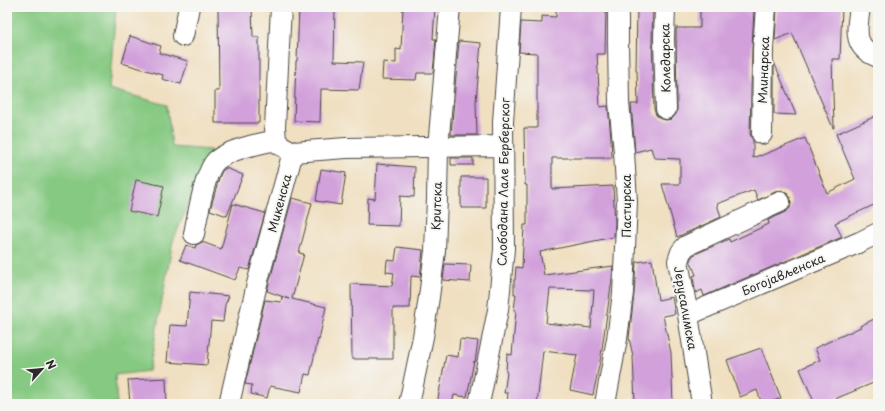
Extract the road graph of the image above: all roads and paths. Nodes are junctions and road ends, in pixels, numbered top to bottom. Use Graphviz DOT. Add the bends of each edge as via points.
graph roads {
  1 [pos="189,7"];
  2 [pos="281,7"];
  3 [pos="450,7"];
  4 [pos="510,7"];
  5 [pos="618,7"];
  6 [pos="665,7"];
  7 [pos="766,7"];
  8 [pos="860,7"];
  9 [pos="183,36"];
  10 [pos="872,53"];
  11 [pos="666,109"];
  12 [pos="762,134"];
  13 [pos="276,140"];
  14 [pos="502,146"];
  15 [pos="438,148"];
  16 [pos="293,152"];
  17 [pos="780,202"];
  18 [pos="878,233"];
  19 [pos="194,234"];
  20 [pos="688,315"];
  21 [pos="229,404"];
  22 [pos="408,404"];
  23 [pos="479,404"];
  24 [pos="605,404"];
  25 [pos="702,404"];
  1 -- 9 [label="street"];
  2 -- 13 [label="street"];
  3 -- 15 [label="street, Критска"];
  4 -- 14 [label="street, Слободана Лале Берберског"];
  5 -- 24 [label="street, Пастирска" via="619,103 627,202 618,339"];
  6 -- 11 [label="street, Коледарска"];
  7 -- 12 [label="street, Млинарска"];
  8 -- 10 [label="street" via="858,39 861,45"];
  13 -- 16 [label="street"];
  13 -- 19 [label="street" via="238,150 215,161 204,185"];
  14 -- 15 [label="street"];
  14 -- 23 [label="street, Слободана Лале Берберског" via="503,264 494,335"];
  15 -- 16 [label="street" via="346,148"];
  15 -- 22 [label="street, Критска" via="435,251 423,337"];
  16 -- 21 [label="street, Микенска" via="256,284"];
  17 -- 20 [label="street, Јерусалимска" via="686,246 681,252 678,261"];
  18 -- 20 [label="street, Богојављенска"];
  20 -- 25 [label="street, Јерусалимска"];
}
